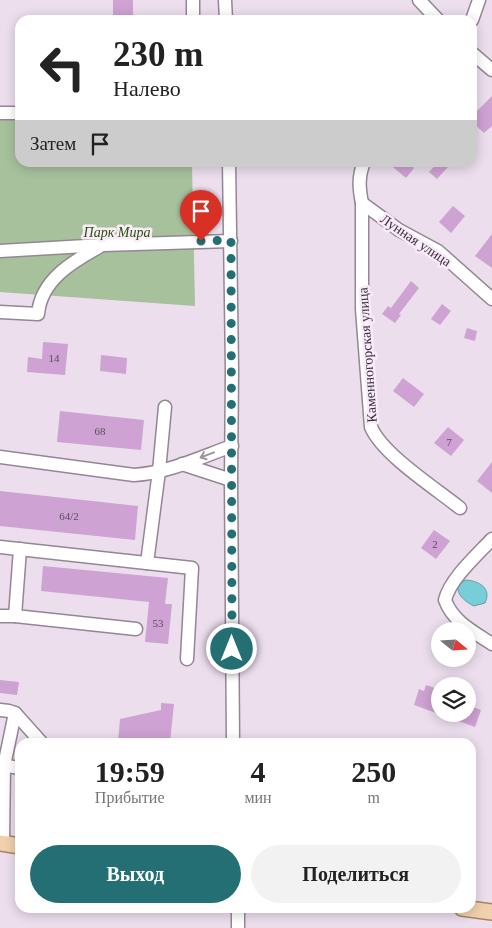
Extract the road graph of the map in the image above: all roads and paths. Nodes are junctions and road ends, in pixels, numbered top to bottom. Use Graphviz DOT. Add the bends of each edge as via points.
graph roads {
  1 [pos="193,0"];
  2 [pos="226,0"];
  3 [pos="419,0"];
  4 [pos="479,0"];
  5 [pos="193,15"];
  6 [pos="226,15"];
  7 [pos="433,15"];
  8 [pos="474,15"];
  9 [pos="477,57"];
  10 [pos="492,70"];
  11 [pos="0,113"];
  12 [pos="15,113"];
  13 [pos="229,167"];
  14 [pos="363,167"];
  15 [pos="362,203"];
  16 [pos="231,240"];
  17 [pos="103,244"];
  18 [pos="0,251"];
  19 [pos="492,299"];
  20 [pos="0,312"];
  21 [pos="165,407"];
  22 [pos="232,446"];
  23 [pos="0,457"];
  24 [pos="182,464"];
  25 [pos="159,471"];
  26 [pos="231,480"];
  27 [pos="460,508"];
  28 [pos="492,540"];
  29 [pos="0,547"];
  30 [pos="20,550"];
  31 [pos="147,563"];
  32 [pos="0,616"];
  33 [pos="14,616"];
  34 [pos="136,629"];
  35 [pos="492,644"];
  36 [pos="187,659"];
  37 [pos="0,710"];
  38 [pos="15,713"];
  39 [pos="37,738"];
  40 [pos="233,738"];
  41 [pos="2,765"];
  42 [pos="15,767"];
  43 [pos="2,843"];
  44 [pos="15,845"];
  45 [pos="476,910"];
  46 [pos="492,912"];
  47 [pos="238,913"];
  48 [pos="238,928"];
  1 -- 5 [label="street"];
  2 -- 6 [label="street"];
  3 -- 7 [label="street"];
  4 -- 8 [label="street"];
  9 -- 10 [label="street"];
  11 -- 12 [label="street"];
  13 -- 16 [label="street"];
  14 -- 15 [label="street, Каменногорская улица" via="359,179"];
  15 -- 19 [label="street, Лунная улица" via="399,230 438,251"];
  15 -- 27 [label="street, Каменногорская улица" via="362,309 371,427 388,452"];
  16 -- 17 [label="street"];
  16 -- 22 [label="street"];
  17 -- 18 [label="street"];
  17 -- 20 [label="street" via="71,263 48,284 38,314"];
  21 -- 25 [label="street"];
  22 -- 24 [label="street, one-way"];
  22 -- 26 [label="street"];
  23 -- 25 [label="street" via="134,475"];
  24 -- 25 [label="street"];
  24 -- 26 [label="street"];
  25 -- 31 [label="street"];
  26 -- 40 [label="street"];
  28 -- 35 [label="street" via="455,580 445,600 453,616"];
  29 -- 30 [label="street"];
  30 -- 31 [label="street"];
  30 -- 33 [label="street"];
  31 -- 36 [label="street" via="192,568"];
  32 -- 33 [label="street"];
  33 -- 34 [label="street"];
  37 -- 38 [label="street"];
  38 -- 39 [label="street"];
  38 -- 41 [label="street"];
  41 -- 42 [label="street"];
  41 -- 43 [label="street"];
  43 -- 44 [label="main road"];
  45 -- 46 [label="main road"];
  47 -- 48 [label="street"];
}
